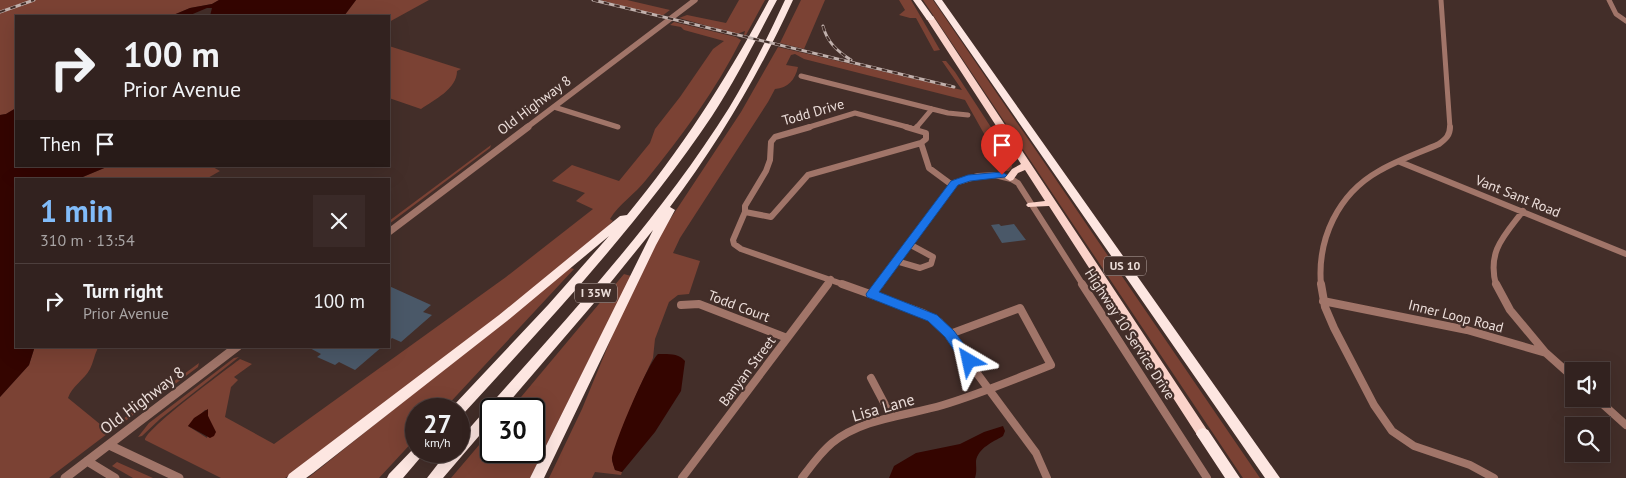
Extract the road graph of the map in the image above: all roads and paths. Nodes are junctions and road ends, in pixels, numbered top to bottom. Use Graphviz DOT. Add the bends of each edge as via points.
graph roads {
  1 [pos="695,0"];
  2 [pos="773,0"];
  3 [pos="790,0"];
  4 [pos="918,0"];
  5 [pos="938,0"];
  6 [pos="1441,0"];
  7 [pos="1609,0"];
  8 [pos="930,18"];
  9 [pos="1626,21"];
  10 [pos="801,76"];
  11 [pos="554,107"];
  12 [pos="932,108"];
  13 [pos="968,115"];
  14 [pos="618,127"];
  15 [pos="916,128"];
  16 [pos="921,143"];
  17 [pos="1400,162"];
  18 [pos="1026,164"];
  19 [pos="696,165"];
  20 [pos="1010,178"];
  21 [pos="952,185"];
  22 [pos="1051,203"];
  23 [pos="1031,204"];
  24 [pos="635,210"];
  25 [pos="1523,211"];
  26 [pos="745,212"];
  27 [pos="390,231"];
  28 [pos="908,244"];
  29 [pos="1626,254"];
  30 [pos="896,261"];
  31 [pos="831,279"];
  32 [pos="872,294"];
  33 [pos="1323,301"];
  34 [pos="681,305"];
  35 [pos="950,334"];
  36 [pos="787,338"];
  37 [pos="235,348"];
  38 [pos="1546,352"];
  39 [pos="1565,370"];
  40 [pos="872,378"];
  41 [pos="989,388"];
  42 [pos="469,398"];
  43 [pos="505,398"];
  44 [pos="1606,407"];
  45 [pos="891,416"];
  46 [pos="480,425"];
  47 [pos="1626,425"];
  48 [pos="1203,434"];
  49 [pos="470,437"];
  50 [pos="109,445"];
  51 [pos="87,461"];
  52 [pos="408,463"];
  53 [pos="447,463"];
  54 [pos="305,473"];
  55 [pos="65,478"];
  56 [pos="115,478"];
  57 [pos="179,478"];
  58 [pos="294,478"];
  59 [pos="394,478"];
  60 [pos="434,478"];
  61 [pos="537,478"];
  62 [pos="682,478"];
  63 [pos="802,478"];
  64 [pos="1048,478"];
  65 [pos="1207,478"];
  66 [pos="1227,478"];
  67 [pos="1233,478"];
  68 [pos="1274,478"];
  69 [pos="1494,478"];
  1 -- 11 [label="street, Old Highway 8"];
  2 -- 24 [label="highway, I 35W" via="711,109"];
  3 -- 19 [label="highway, I 35W" via="750,80"];
  4 -- 8 [label="highway, US 10"];
  5 -- 68 [label="highway, US 10"];
  6 -- 17 [label="street" via="1450,132 1438,144"];
  7 -- 9 [label="street" via="1616,14"];
  8 -- 18 [label="highway, US 10"];
  10 -- 12 [label="street"];
  11 -- 14 [label="street"];
  11 -- 27 [label="street, Old Highway 8"];
  12 -- 13 [label="street"];
  12 -- 15 [label="street"];
  15 -- 16 [label="street" via="927,136"];
  15 -- 26 [label="street, Todd Drive" via="855,113 775,137 771,142 769,164 745,206"];
  16 -- 21 [label="street" via="929,168"];
  16 -- 26 [label="street" via="808,175 771,217"];
  17 -- 25 [label="street, Vant Sant Road"];
  17 -- 33 [label="street" via="1368,177 1330,222 1320,255"];
  18 -- 20 [label="highway"];
  18 -- 22 [label="highway, US 10"];
  19 -- 43 [label="highway, I 35W" via="609,278"];
  19 -- 61 [label="highway" via="650,245"];
  20 -- 21 [label="street" via="996,175 968,178"];
  20 -- 23 [label="street, Highway 10 Service Drive" via="1018,183"];
  21 -- 28 [label="street"];
  22 -- 23 [label="highway"];
  22 -- 48 [label="highway, US 10"];
  23 -- 65 [label="street, Highway 10 Service Drive"];
  24 -- 42 [label="highway, I 35W" via="581,276"];
  24 -- 54 [label="highway"];
  25 -- 29 [label="street, Vant Sant Road"];
  25 -- 38 [label="street" via="1499,245 1493,261 1495,276 1510,310"];
  26 -- 31 [label="street, Todd Drive" via="733,240 736,247"];
  28 -- 30 [label="street"];
  28 -- 30 [label="street" via="929,253 931,264 920,268"];
  30 -- 32 [label="street"];
  31 -- 32 [label="street, Todd Drive"];
  31 -- 36 [label="street, Banyan Street"];
  32 -- 35 [label="street, Todd Drive" via="933,318"];
  33 -- 38 [label="street, Inner Loop Road" via="1467,330"];
  33 -- 69 [label="street" via="1369,396 1392,431 1408,443"];
  34 -- 36 [label="street, Todd Court" via="699,304"];
  35 -- 41 [label="street, Todd Drive"];
  35 -- 41 [label="street, Lisa Lane" via="1020,308 1051,365"];
  36 -- 62 [label="street, Banyan Street"];
  37 -- 50 [label="street, Old Highway 8"];
  38 -- 39 [label="street, Inner Loop Road"];
  40 -- 45 [label="street"];
  41 -- 45 [label="street, Lisa Lane" via="941,405"];
  41 -- 64 [label="street, Todd Drive" via="1036,453"];
  44 -- 47 [label="street"];
  45 -- 63 [label="street, Lisa Lane" via="857,428 831,442"];
  46 -- 49 [label="highway"];
  48 -- 66 [label="highway"];
  48 -- 67 [label="highway, US 10"];
  50 -- 51 [label="street, Old Highway 8"];
  50 -- 57 [label="street"];
  51 -- 55 [label="street, Old Highway 8"];
  51 -- 56 [label="street"];
  52 -- 59 [label="highway"];
  53 -- 60 [label="highway"];
  54 -- 58 [label="highway"];
}
